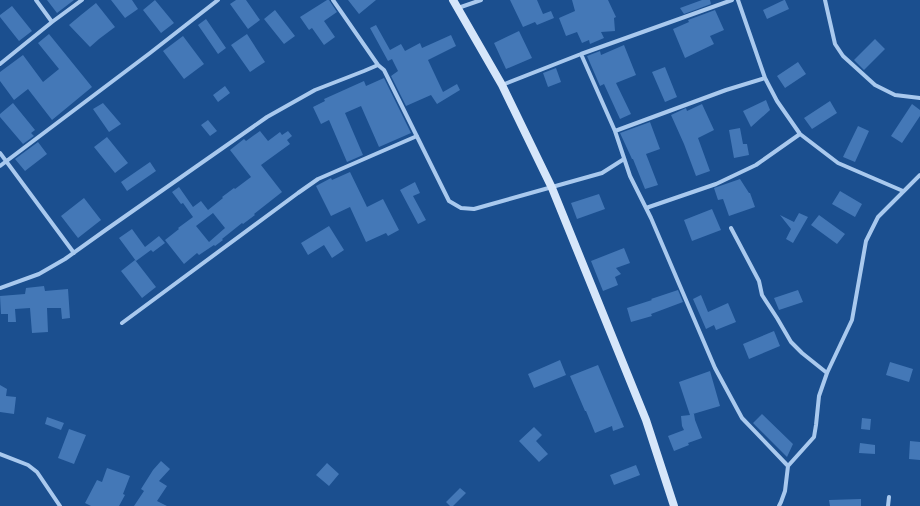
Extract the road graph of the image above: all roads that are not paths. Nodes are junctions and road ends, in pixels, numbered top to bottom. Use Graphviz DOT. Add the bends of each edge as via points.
graph roads {
  1 [pos="36,0"];
  2 [pos="82,0"];
  3 [pos="218,0"];
  4 [pos="333,0"];
  5 [pos="453,0"];
  6 [pos="481,0"];
  7 [pos="732,0"];
  8 [pos="738,0"];
  9 [pos="825,0"];
  10 [pos="458,8"];
  11 [pos="52,22"];
  12 [pos="581,54"];
  13 [pos="0,64"];
  14 [pos="378,65"];
  15 [pos="765,78"];
  16 [pos="502,85"];
  17 [pos="920,98"];
  18 [pos="614,132"];
  19 [pos="800,134"];
  20 [pos="417,136"];
  21 [pos="0,153"];
  22 [pos="624,159"];
  23 [pos="6,161"];
  24 [pos="0,166"];
  25 [pos="920,175"];
  26 [pos="552,188"];
  27 [pos="903,191"];
  28 [pos="646,208"];
  29 [pos="731,228"];
  30 [pos="74,254"];
  31 [pos="0,288"];
  32 [pos="122,323"];
  33 [pos="827,373"];
  34 [pos="0,454"];
  35 [pos="788,466"];
  36 [pos="889,497"];
  37 [pos="60,506"];
  38 [pos="674,506"];
  39 [pos="779,506"];
  40 [pos="888,506"];
  1 -- 11 [label="street"];
  2 -- 11 [label="street"];
  3 -- 23 [label="street"];
  4 -- 14 [label="street"];
  5 -- 10 [label="main road"];
  6 -- 10 [label="street"];
  7 -- 12 [label="street"];
  8 -- 15 [label="street"];
  9 -- 17 [label="street" via="835,44 843,56 874,85 895,95"];
  10 -- 16 [label="main road"];
  11 -- 13 [label="street"];
  12 -- 16 [label="street"];
  12 -- 18 [label="street"];
  14 -- 20 [label="street" via="384,70"];
  14 -- 30 [label="street" via="315,90 267,117"];
  15 -- 18 [label="street"];
  15 -- 19 [label="street" via="777,101"];
  16 -- 26 [label="main road"];
  18 -- 22 [label="street"];
  19 -- 27 [label="street" via="838,163"];
  19 -- 28 [label="street" via="756,165 716,184"];
  20 -- 26 [label="street" via="449,201 461,208 474,210"];
  20 -- 32 [label="street" via="318,179"];
  21 -- 23 [label="street"];
  22 -- 26 [label="street" via="602,172"];
  22 -- 28 [label="street"];
  23 -- 24 [label="street"];
  23 -- 30 [label="street"];
  25 -- 27 [label="street"];
  26 -- 38 [label="main road" via="646,420"];
  27 -- 33 [label="street" via="878,217 866,241 852,320"];
  28 -- 35 [label="street" via="715,368 735,406 742,418"];
  29 -- 33 [label="street" via="759,281 762,295 791,342"];
  30 -- 31 [label="street" via="40,274"];
  33 -- 35 [label="street" via="820,396 814,437"];
  34 -- 37 [label="street" via="28,465 37,472"];
  35 -- 39 [label="street" via="785,491"];
  36 -- 40 [label="street"];
}
